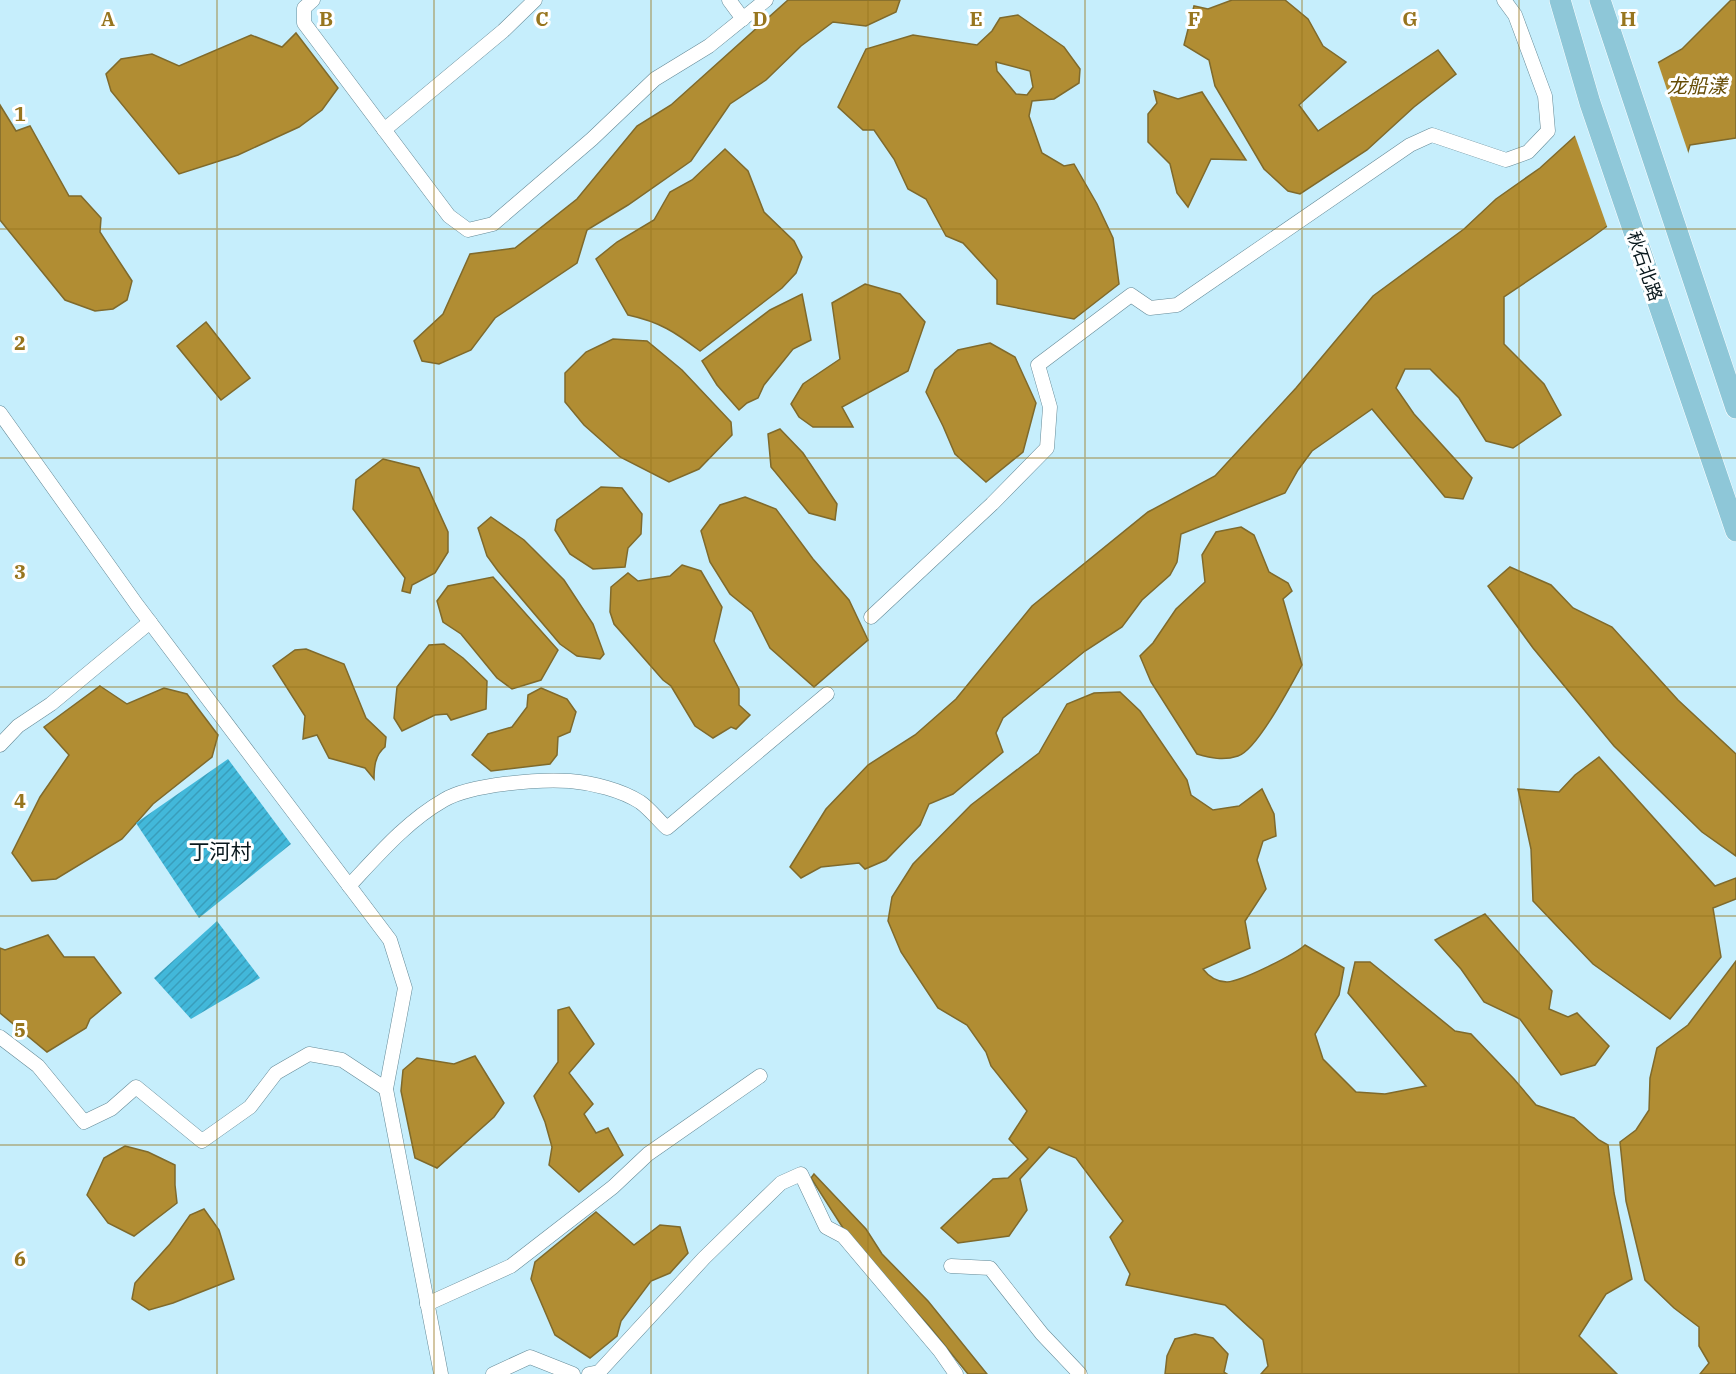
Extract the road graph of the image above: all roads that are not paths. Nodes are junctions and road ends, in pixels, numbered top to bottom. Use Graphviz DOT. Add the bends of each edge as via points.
graph roads {
  1 [pos="313,0"];
  2 [pos="535,0"];
  3 [pos="729,0"];
  4 [pos="766,0"];
  5 [pos="1504,0"];
  6 [pos="1560,0"];
  7 [pos="1600,0"];
  8 [pos="743,19"];
  9 [pos="384,130"];
  10 [pos="1736,408"];
  11 [pos="0,414"];
  12 [pos="1736,531"];
  13 [pos="871,617"];
  14 [pos="150,622"];
  15 [pos="827,694"];
  16 [pos="0,745"];
  17 [pos="349,886"];
  18 [pos="0,1036"];
  19 [pos="760,1076"];
  20 [pos="386,1089"];
  21 [pos="951,1266"];
  22 [pos="427,1304"];
  23 [pos="441,1374"];
  24 [pos="493,1374"];
  25 [pos="573,1374"];
  26 [pos="589,1374"];
  27 [pos="956,1374"];
  28 [pos="1080,1374"];
  1 -- 9 [label="street" via="304,8 304,23"];
  2 -- 9 [label="street"];
  3 -- 8 [label="street"];
  4 -- 8 [label="street"];
  5 -- 13 [label="street" via="1515,15 1545,96 1548,131 1528,152 1506,160 1432,135 1410,145 1177,305 1150,308 1131,294 1038,365 1050,407 1047,448"];
  6 -- 12 [label="main road, 秋石北路" via="1590,103"];
  7 -- 10 [label="main road"];
  8 -- 9 [label="street" via="709,46 655,79 493,224 468,230 449,216"];
  11 -- 14 [label="street"];
  14 -- 16 [label="street" via="51,704 18,726"];
  14 -- 17 [label="street"];
  15 -- 17 [label="street" via="667,828 641,803 611,789 571,781 481,788 445,799 408,825"];
  17 -- 20 [label="street" via="390,940 405,988"];
  18 -- 20 [label="street" via="38,1066 84,1122 111,1109 136,1087 202,1142 250,1107 276,1073 309,1054 342,1060"];
  19 -- 22 [label="street" via="648,1154 613,1187 511,1266"];
  20 -- 22 [label="street"];
  21 -- 28 [label="street" via="990,1268 1042,1334"];
  22 -- 23 [label="street"];
  24 -- 25 [label="street" via="530,1357"];
  26 -- 27 [label="street" via="599,1372 704,1258 781,1183 801,1174 826,1227 843,1236"];
}
